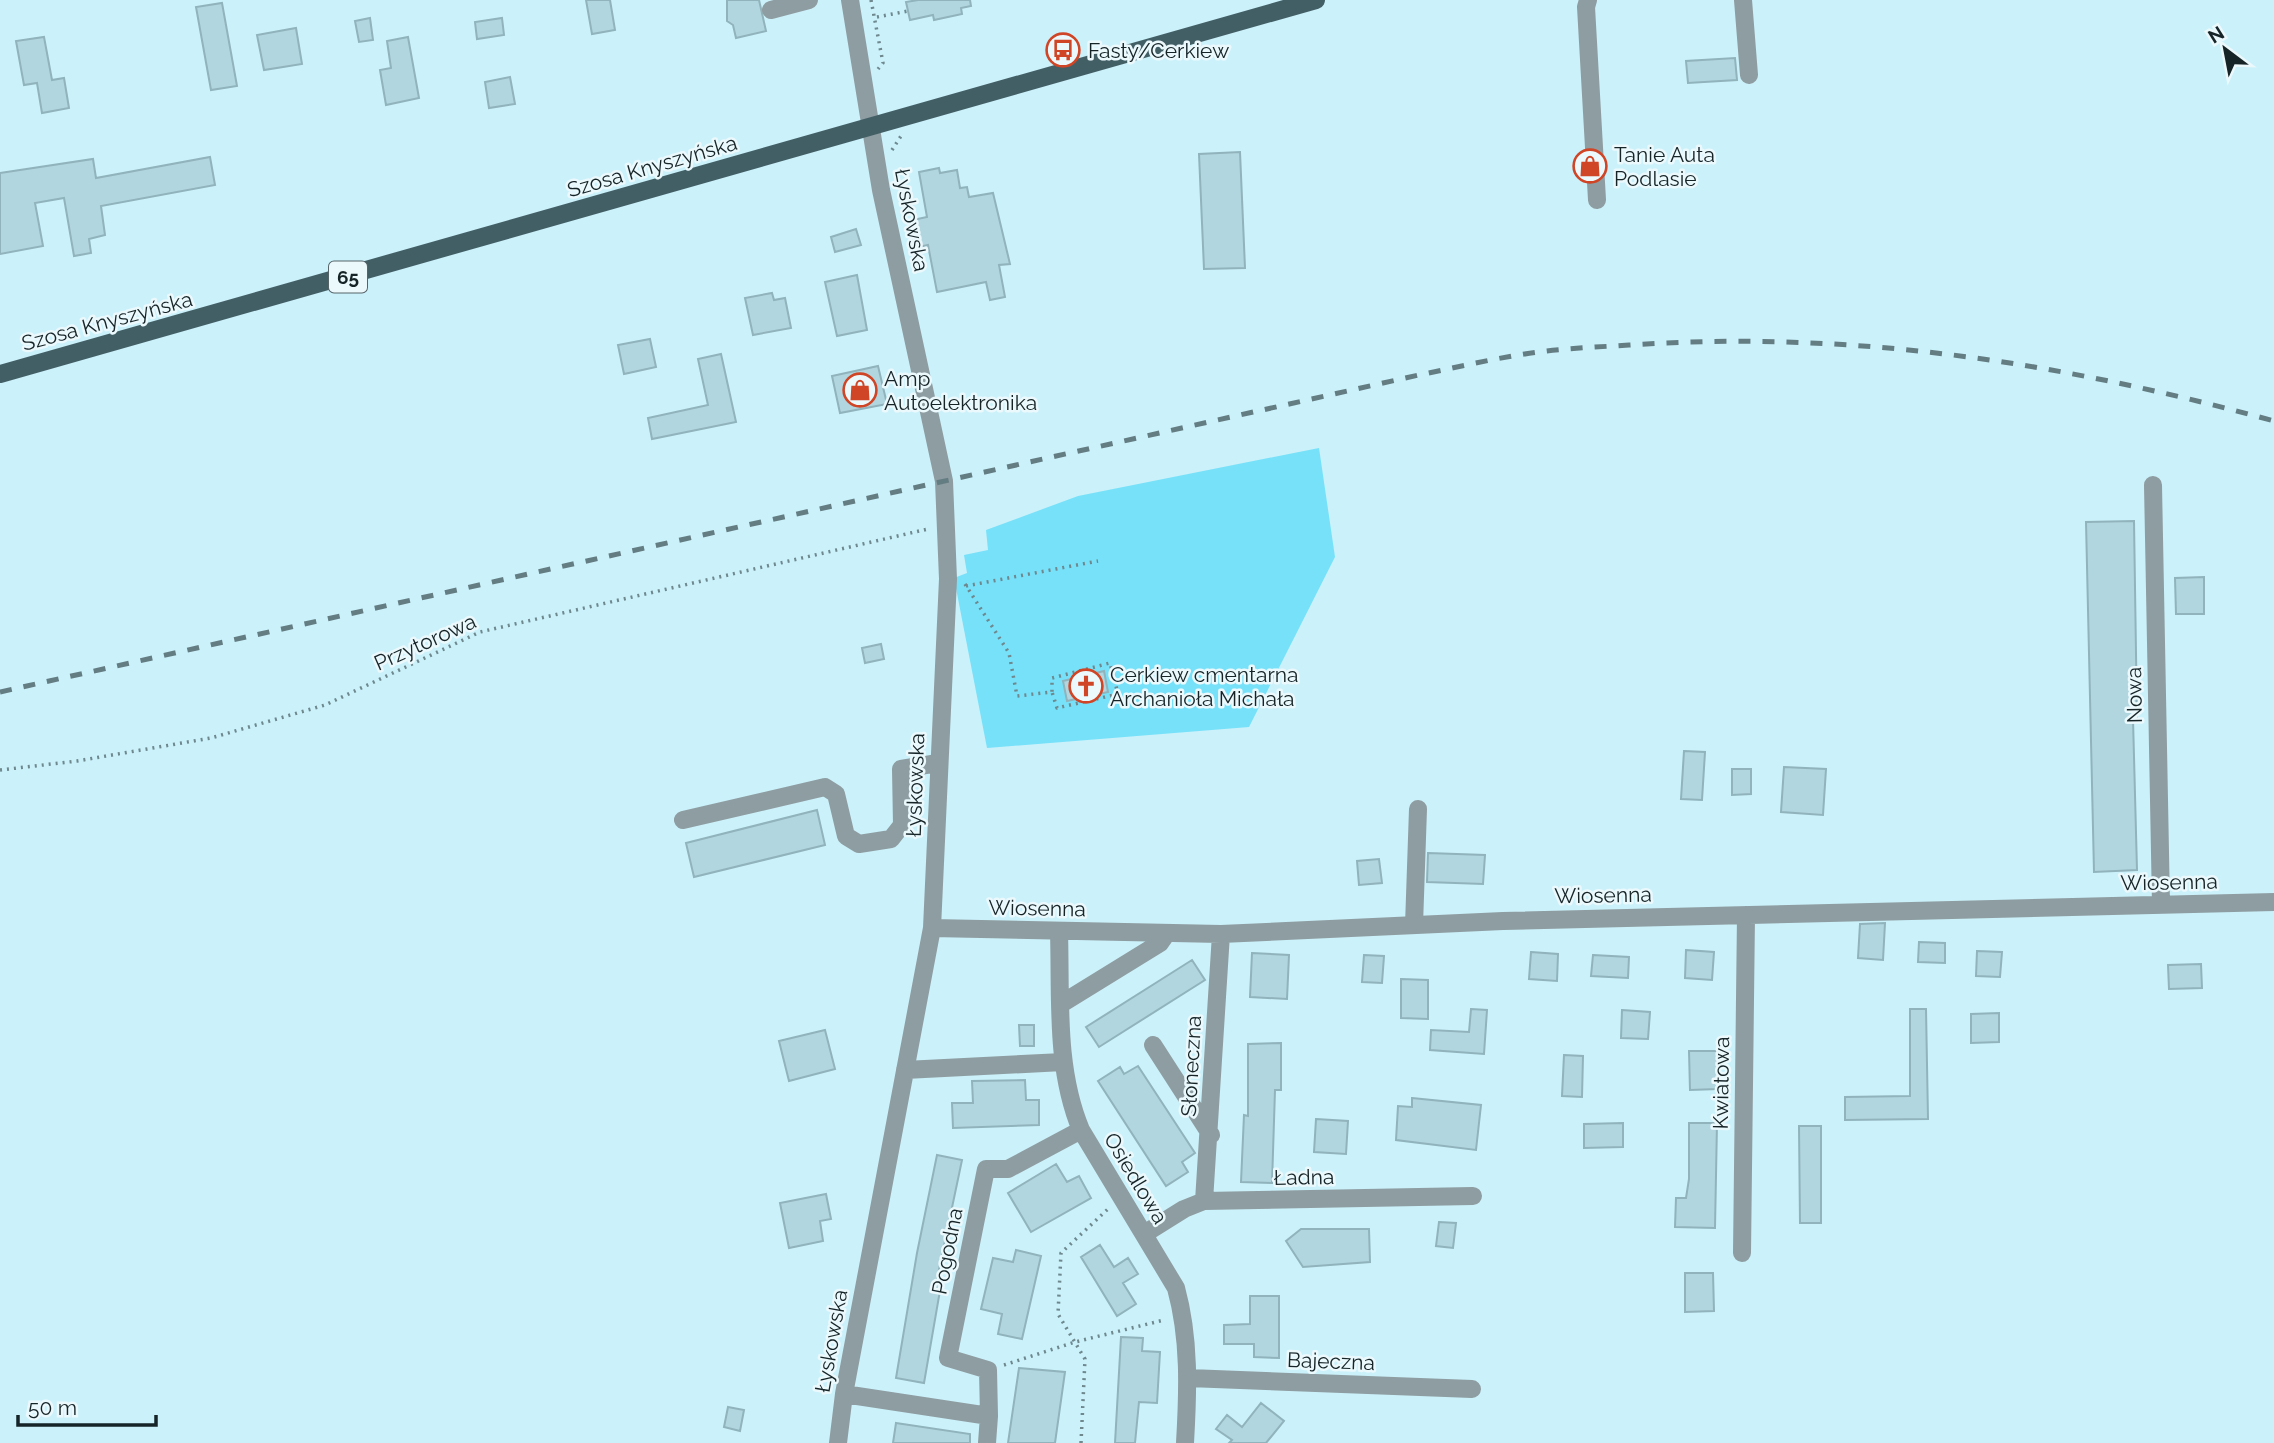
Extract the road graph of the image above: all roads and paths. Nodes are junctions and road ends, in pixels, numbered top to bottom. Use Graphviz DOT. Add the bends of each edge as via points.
graph roads {
  1 [pos="809,0"];
  2 [pos="850,0"];
  3 [pos="871,0"];
  4 [pos="1316,0"];
  5 [pos="1588,0"];
  6 [pos="1743,0"];
  7 [pos="771,10"];
  8 [pos="908,11"];
  9 [pos="877,17"];
  10 [pos="876,73"];
  11 [pos="1749,75"];
  12 [pos="872,127"];
  13 [pos="1597,200"];
  14 [pos="0,374"];
  15 [pos="2153,485"];
  16 [pos="947,525"];
  17 [pos="1098,561"];
  18 [pos="960,576"];
  19 [pos="966,586"];
  20 [pos="1052,692"];
  21 [pos="938,763"];
  22 [pos="0,769"];
  23 [pos="1418,809"];
  24 [pos="683,820"];
  25 [pos="2274,902"];
  26 [pos="2161,905"];
  27 [pos="1746,915"];
  28 [pos="1414,925"];
  29 [pos="932,928"];
  30 [pos="1059,932"];
  31 [pos="1167,933"];
  32 [pos="1221,934"];
  33 [pos="1061,1004"];
  34 [pos="1153,1045"];
  35 [pos="1063,1062"];
  36 [pos="905,1070"];
  37 [pos="1081,1130"];
  38 [pos="1211,1135"];
  39 [pos="1473,1196"];
  40 [pos="1122,1199"];
  41 [pos="1204,1201"];
  42 [pos="1144,1234"];
  43 [pos="1742,1253"];
  44 [pos="1183,1315"];
  45 [pos="1075,1342"];
  46 [pos="988,1370"];
  47 [pos="1189,1378"];
  48 [pos="1472,1389"];
  49 [pos="844,1394"];
  50 [pos="989,1416"];
  51 [pos="838,1443"];
  52 [pos="987,1443"];
  53 [pos="1081,1443"];
  54 [pos="1185,1443"];
  1 -- 7 [label="street"];
  2 -- 12 [label="street, Łyskowska"];
  3 -- 10 [label="path" via="883,62"];
  4 -- 12 [label="main road, Szosa Knyszyńska / 65"];
  5 -- 13 [label="street"];
  6 -- 11 [label="street"];
  8 -- 9 [label="path"];
  12 -- 14 [label="main road, Szosa Knyszyńska / 65"];
  12 -- 16 [label="street, Łyskowska" via="881,191 944,481"];
  15 -- 26 [label="street, Nowa"];
  16 -- 21 [label="street, Łyskowska"];
  16 -- 22 [label="path, Przytorowa" via="480,632 325,705 211,738"];
  17 -- 19 [label="path"];
  18 -- 19 [label="path"];
  19 -- 20 [label="path" via="1009,653 1017,696"];
  20 -- 20 [label="path" via="1052,678 1110,663 1118,694 1057,708"];
  21 -- 24 [label="street" via="901,769 902,825 891,839 859,845 846,836 836,794 825,787"];
  21 -- 29 [label="street, Łyskowska"];
  23 -- 28 [label="street"];
  25 -- 26 [label="street, Wiosenna"];
  26 -- 27 [label="street, Wiosenna"];
  27 -- 28 [label="street, Wiosenna"];
  27 -- 43 [label="street, Kwiatowa"];
  28 -- 32 [label="street, Wiosenna"];
  29 -- 30 [label="street, Wiosenna"];
  29 -- 36 [label="street, Łyskowska"];
  30 -- 31 [label="street, Wiosenna"];
  30 -- 33 [label="street, Osiedlowa"];
  31 -- 32 [label="street, Wiosenna"];
  31 -- 33 [label="street" via="1160,943"];
  32 -- 38 [label="street, Słoneczna"];
  33 -- 35 [label="street, Osiedlowa"];
  34 -- 38 [label="street"];
  35 -- 36 [label="street"];
  35 -- 37 [label="street, Osiedlowa" via="1071,1106"];
  36 -- 49 [label="street, Łyskowska"];
  37 -- 40 [label="street, Osiedlowa"];
  37 -- 46 [label="street, Pogodna" via="1008,1170 986,1169 948,1358"];
  38 -- 41 [label="street, Słoneczna"];
  39 -- 41 [label="street, Ładna"];
  40 -- 42 [label="street, Osiedlowa"];
  40 -- 45 [label="path" via="1061,1253 1058,1314"];
  41 -- 42 [label="street, Ładna"];
  42 -- 44 [label="street, Osiedlowa" via="1175,1289"];
  44 -- 45 [label="path"];
  44 -- 47 [label="street, Osiedlowa"];
  45 -- 46 [label="path"];
  45 -- 53 [label="path" via="1085,1359"];
  46 -- 50 [label="street"];
  47 -- 48 [label="street, Bajeczna"];
  47 -- 54 [label="street, Osiedlowa"];
  49 -- 50 [label="street"];
  49 -- 51 [label="street, Łyskowska"];
  50 -- 52 [label="street"];
}
